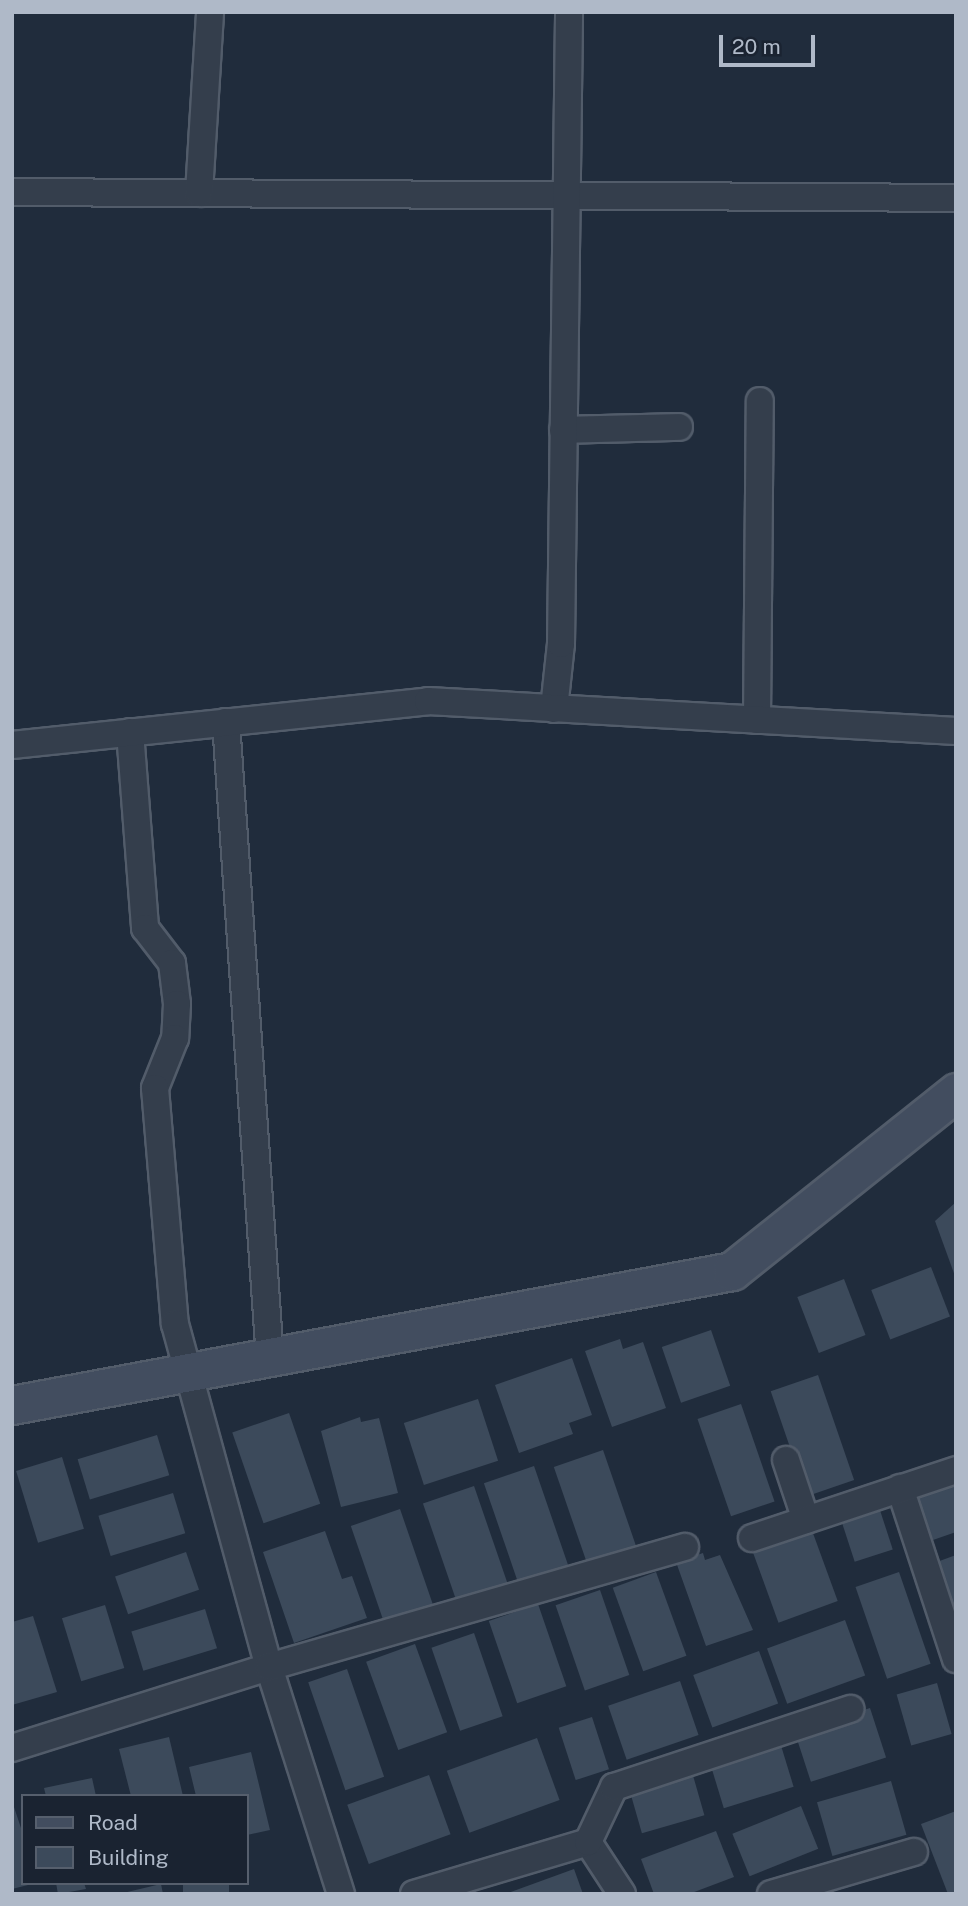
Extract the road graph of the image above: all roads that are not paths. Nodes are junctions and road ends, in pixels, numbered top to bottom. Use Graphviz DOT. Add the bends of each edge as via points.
graph roads {
  1 [pos="210,12"];
  2 [pos="569,12"];
  3 [pos="12,192"];
  4 [pos="566,192"];
  5 [pos="199,193"];
  6 [pos="956,198"];
  7 [pos="760,401"];
  8 [pos="678,427"];
  9 [pos="563,430"];
  10 [pos="554,709"];
  11 [pos="757,720"];
  12 [pos="226,722"];
  13 [pos="130,732"];
  14 [pos="956,732"];
  15 [pos="12,745"];
  16 [pos="956,1092"];
  17 [pos="270,1359"];
  18 [pos="189,1373"];
  19 [pos="12,1405"];
  20 [pos="786,1460"];
  21 [pos="956,1470"];
  22 [pos="900,1488"];
  23 [pos="807,1520"];
  24 [pos="752,1538"];
  25 [pos="685,1547"];
  26 [pos="956,1659"];
  27 [pos="269,1667"];
  28 [pos="850,1709"];
  29 [pos="12,1748"];
  30 [pos="588,1842"];
  31 [pos="914,1852"];
  32 [pos="341,1894"];
  33 [pos="414,1894"];
  34 [pos="622,1894"];
  35 [pos="771,1894"];
  1 -- 5 [label="street"];
  2 -- 4 [label="street"];
  3 -- 5 [label="street"];
  4 -- 5 [label="street"];
  4 -- 6 [label="street"];
  4 -- 9 [label="street"];
  7 -- 11 [label="street"];
  8 -- 9 [label="street"];
  9 -- 10 [label="street" via="561,644"];
  10 -- 11 [label="street"];
  10 -- 12 [label="street" via="428,701"];
  11 -- 14 [label="street"];
  12 -- 13 [label="street"];
  12 -- 17 [label="street"];
  13 -- 15 [label="street"];
  13 -- 18 [label="street" via="145,928 172,963 177,1003 175,1038 156,1088 175,1324"];
  16 -- 17 [label="street" via="732,1271"];
  17 -- 18 [label="street"];
  18 -- 19 [label="street"];
  18 -- 27 [label="street"];
  20 -- 23 [label="street"];
  21 -- 22 [label="street"];
  22 -- 23 [label="street"];
  22 -- 26 [label="street"];
  23 -- 24 [label="street"];
  25 -- 27 [label="street"];
  27 -- 29 [label="street"];
  27 -- 32 [label="street"];
  28 -- 30 [label="street" via="614,1787"];
  30 -- 33 [label="street"];
  30 -- 34 [label="street"];
  31 -- 35 [label="street"];
}
